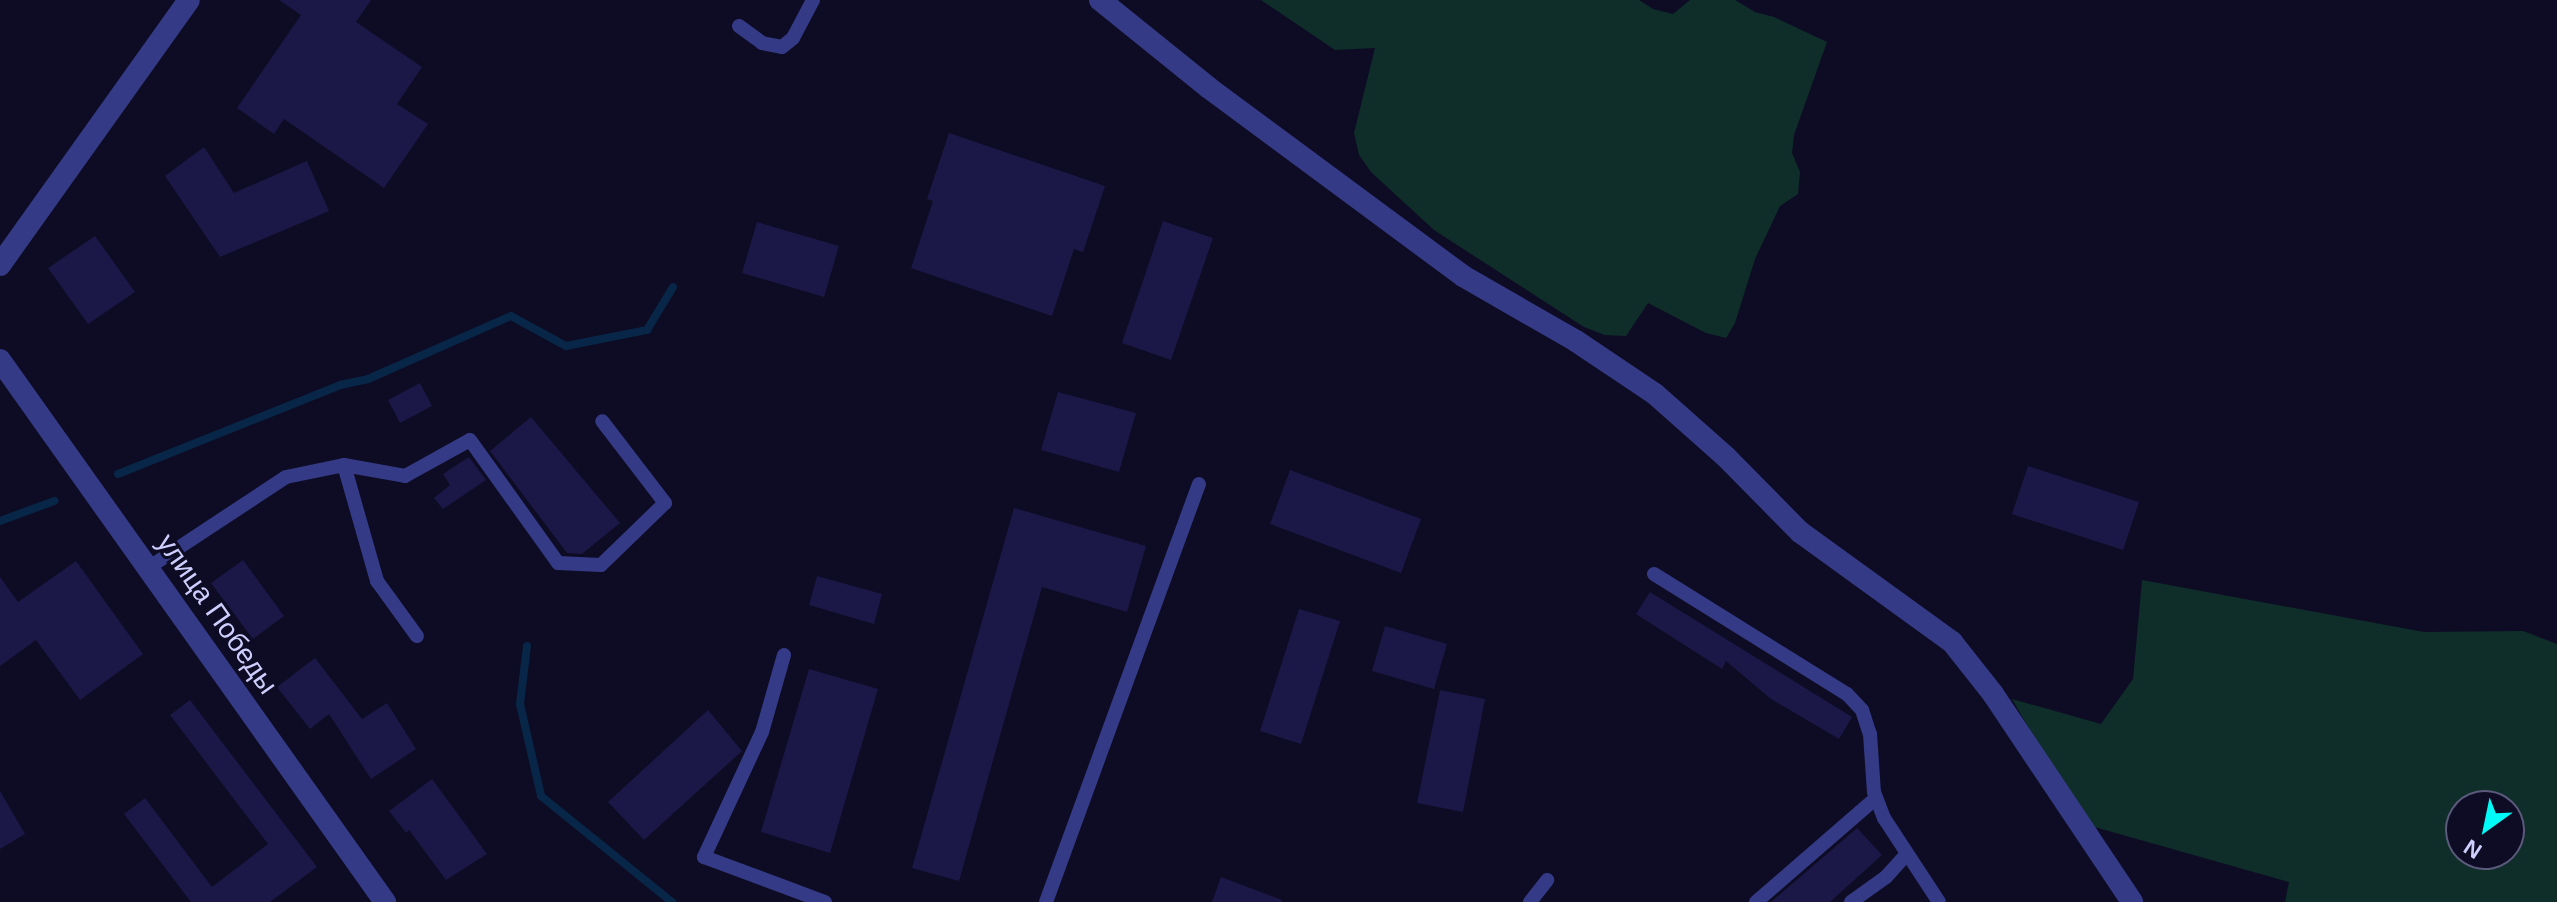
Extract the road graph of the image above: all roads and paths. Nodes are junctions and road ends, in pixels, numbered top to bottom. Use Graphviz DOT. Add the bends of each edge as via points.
graph roads {
  1 [pos="189,0"];
  2 [pos="813,0"];
  3 [pos="1100,0"];
  4 [pos="739,26"];
  5 [pos="0,265"];
  6 [pos="0,360"];
  7 [pos="602,421"];
  8 [pos="344,465"];
  9 [pos="1199,484"];
  10 [pos="148,568"];
  11 [pos="1654,574"];
  12 [pos="417,636"];
  13 [pos="784,655"];
  14 [pos="1876,798"];
  15 [pos="1906,855"];
  16 [pos="1547,880"];
  17 [pos="385,902"];
  18 [pos="825,902"];
  19 [pos="1046,902"];
  20 [pos="1530,902"];
  21 [pos="1756,902"];
  22 [pos="1851,902"];
  23 [pos="1939,902"];
  24 [pos="2132,902"];
  1 -- 5 [label="street"];
  2 -- 4 [label="lane" via="793,38 782,47 762,43"];
  3 -- 24 [label="street" via="1209,88 1463,276 1655,394 1800,532 1952,642 1993,694"];
  6 -- 10 [label="street, улица Победы"];
  7 -- 8 [label="lane" via="665,503 601,565 558,563 470,440 405,476"];
  8 -- 10 [label="lane" via="286,477"];
  8 -- 12 [label="lane" via="377,581"];
  9 -- 19 [label="lane"];
  10 -- 17 [label="street, улица Победы"];
  11 -- 14 [label="lane" via="1847,694 1862,710 1870,734"];
  13 -- 18 [label="lane" via="762,732 704,857"];
  14 -- 15 [label="lane"];
  14 -- 21 [label="lane"];
  15 -- 22 [label="lane"];
  15 -- 23 [label="lane"];
  16 -- 20 [label="lane"];
}
